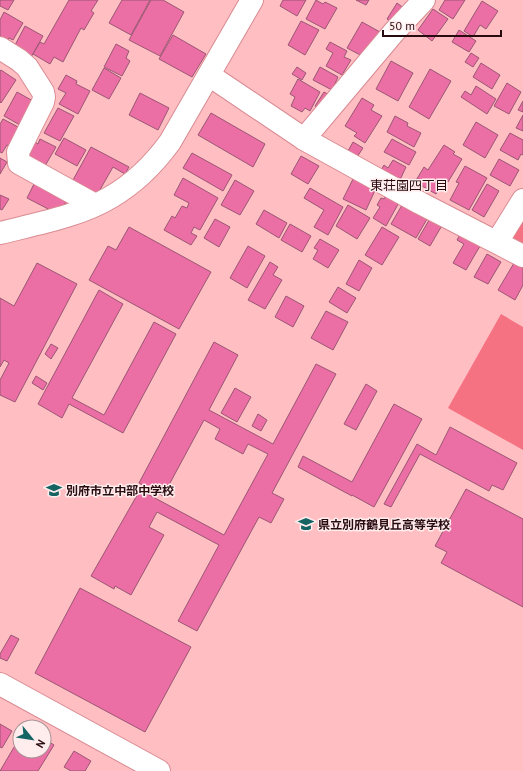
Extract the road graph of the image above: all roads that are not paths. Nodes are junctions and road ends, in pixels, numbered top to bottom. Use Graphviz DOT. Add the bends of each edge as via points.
graph roads {
  1 [pos="252,0"];
  2 [pos="424,0"];
  3 [pos="0,48"];
  4 [pos="209,75"];
  5 [pos="304,140"];
  6 [pos="523,200"];
  7 [pos="95,205"];
  8 [pos="0,233"];
  9 [pos="498,242"];
  10 [pos="523,256"];
  11 [pos="0,684"];
  12 [pos="159,771"];
  1 -- 4 [label="street"];
  2 -- 5 [label="street"];
  3 -- 7 [label="street" via="27,67 44,97 18,152 19,163"];
  4 -- 5 [label="street"];
  4 -- 7 [label="street" via="159,157 132,183"];
  5 -- 9 [label="street"];
  6 -- 9 [label="street"];
  7 -- 8 [label="street" via="75,213"];
  9 -- 10 [label="street"];
  11 -- 12 [label="street"];
}
